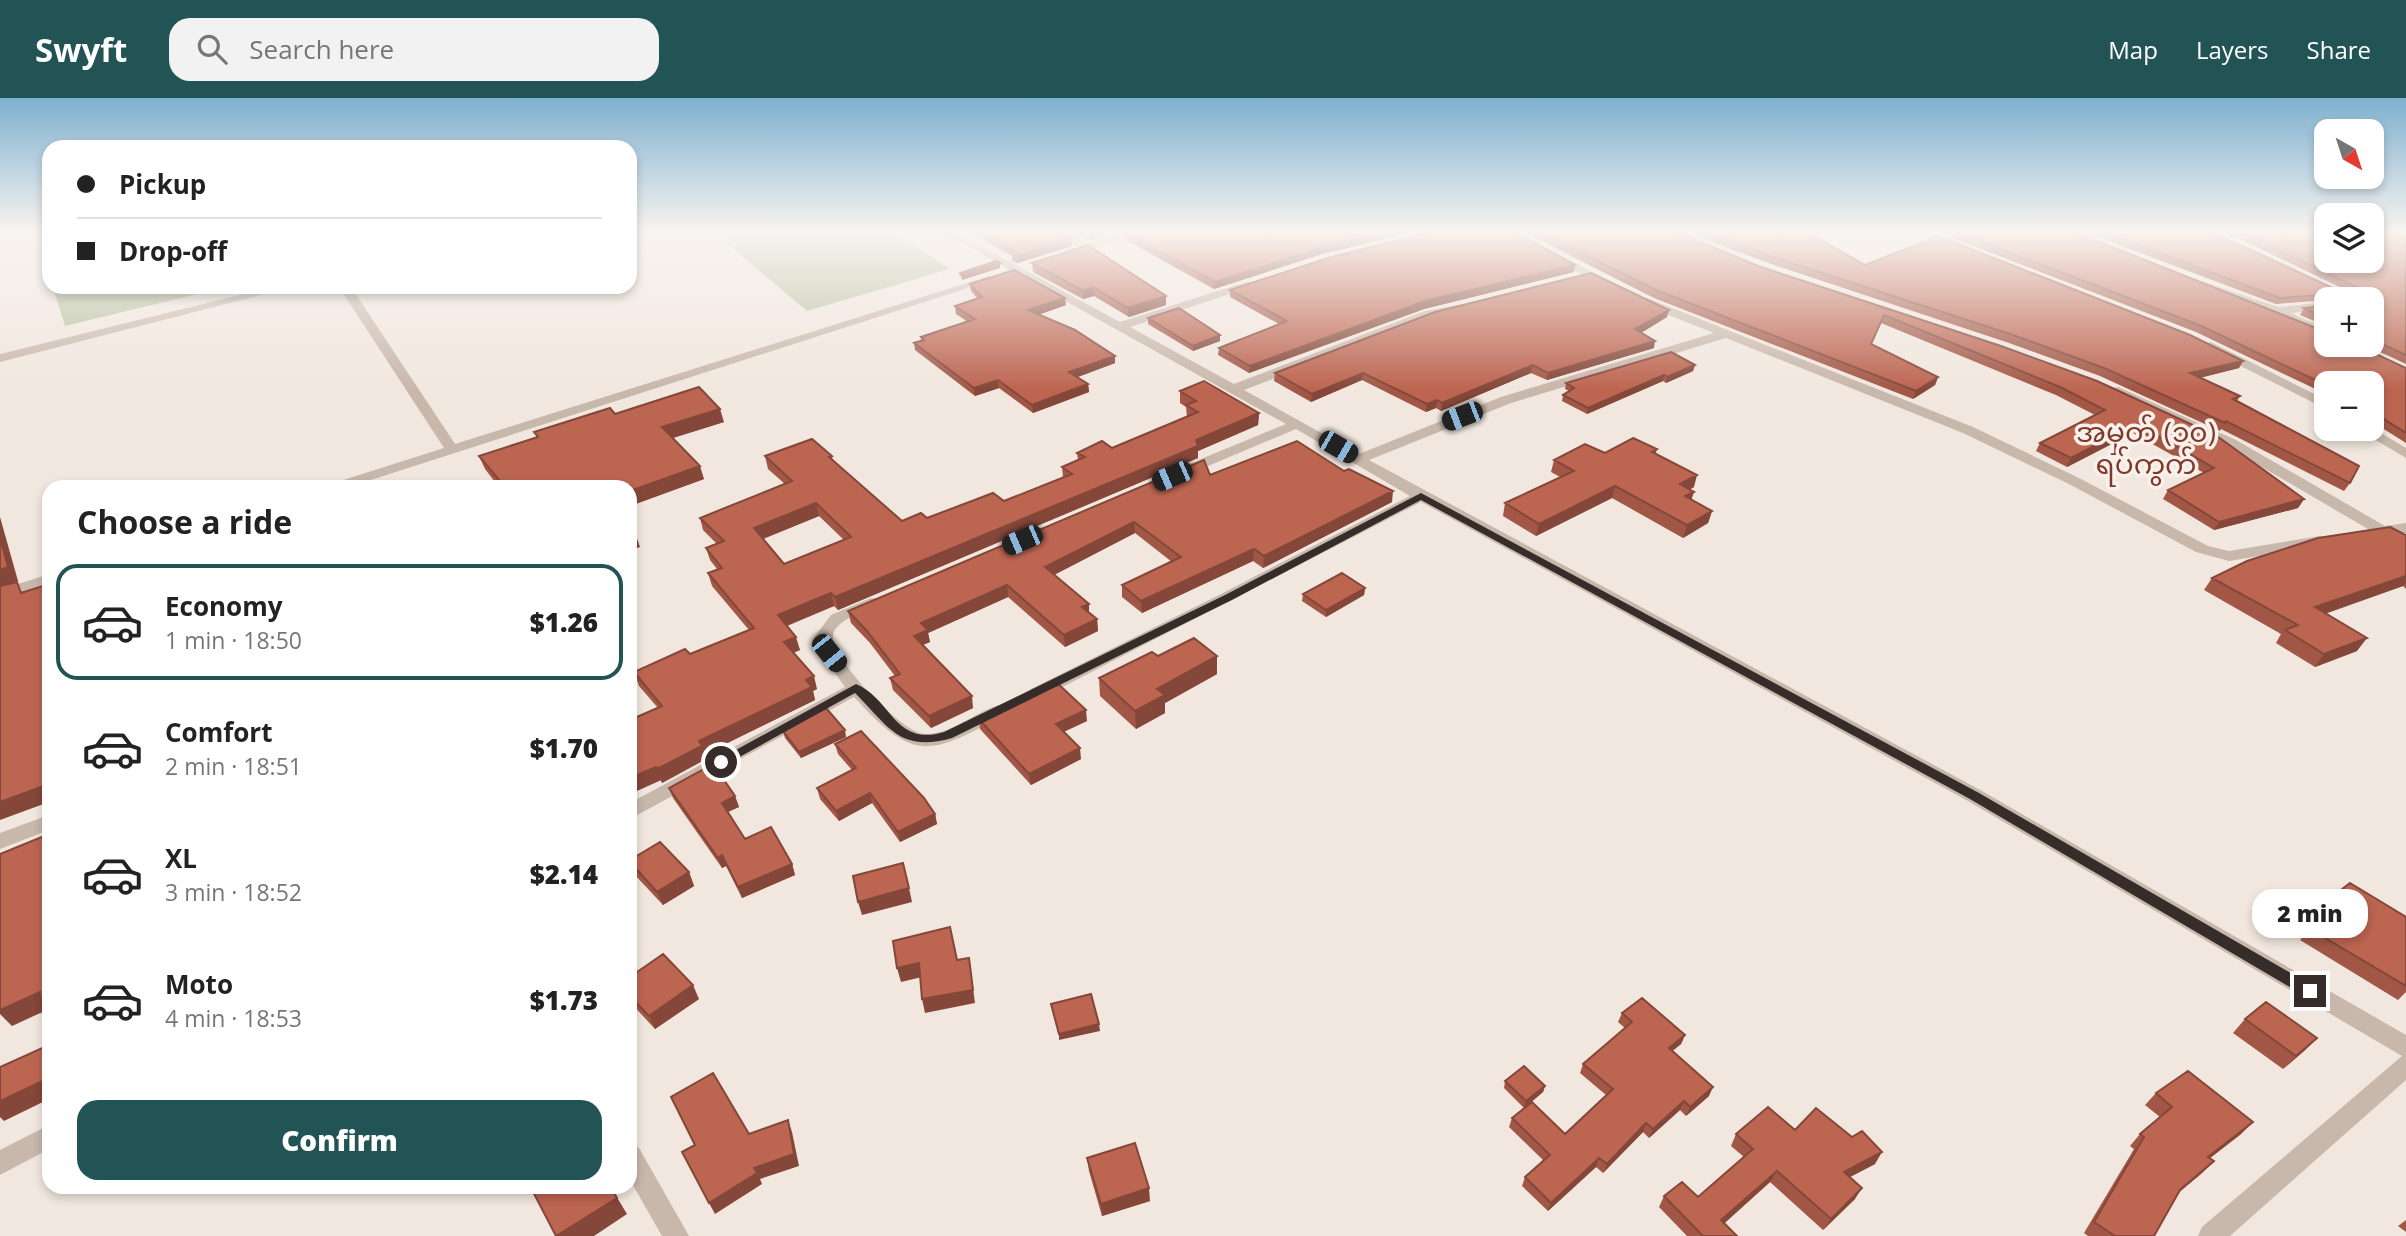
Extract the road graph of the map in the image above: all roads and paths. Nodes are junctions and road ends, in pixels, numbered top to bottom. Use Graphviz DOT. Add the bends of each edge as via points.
graph roads {
  1 [pos="973,284"];
  2 [pos="1043,284"];
  3 [pos="1251,284"];
  4 [pos="1609,284"];
  5 [pos="2202,284"];
  6 [pos="258,294"];
  7 [pos="350,294"];
  8 [pos="1467,304"];
  9 [pos="2314,307"];
  10 [pos="2276,310"];
  11 [pos="1121,326"];
  12 [pos="2314,328"];
  13 [pos="1725,334"];
  14 [pos="2202,341"];
  15 [pos="0,358"];
  16 [pos="2106,386"];
  17 [pos="1234,389"];
  18 [pos="2314,399"];
  19 [pos="1297,424"];
  20 [pos="2384,441"];
  21 [pos="452,450"];
  22 [pos="2406,454"];
  23 [pos="1358,459"];
  24 [pos="1168,478"];
  25 [pos="358,480"];
  26 [pos="1421,496"];
  27 [pos="2406,528"];
  28 [pos="2384,531"];
  29 [pos="2358,536"];
  30 [pos="2332,540"];
  31 [pos="2406,545"];
  32 [pos="42,581"];
  33 [pos="0,595"];
  34 [pos="885,597"];
  35 [pos="856,688"];
  36 [pos="637,808"];
  37 [pos="42,825"];
  38 [pos="0,841"];
  39 [pos="2406,1047"];
  40 [pos="2406,1065"];
  41 [pos="42,1140"];
  42 [pos="0,1163"];
  43 [pos="637,1168"];
  44 [pos="676,1236"];
  45 [pos="2211,1236"];
  1 -- 21 [label="street"];
  2 -- 11 [label="street"];
  3 -- 11 [label="street"];
  4 -- 13 [label="street"];
  5 -- 10 [label="street"];
  6 -- 15 [label="street"];
  7 -- 21 [label="street"];
  8 -- 17 [label="street" via="1429,314"];
  9 -- 10 [label="street"];
  10 -- 12 [label="street"];
  11 -- 17 [label="street"];
  13 -- 23 [label="street" via="1506,400"];
  13 -- 30 [label="street" via="1968,430 2213,553 2229,556"];
  14 -- 18 [label="street"];
  16 -- 28 [label="street" via="2231,443"];
  17 -- 19 [label="street"];
  19 -- 23 [label="street"];
  19 -- 24 [label="street"];
  20 -- 22 [label="street"];
  21 -- 25 [label="street"];
  23 -- 26 [label="street"];
  26 -- 35 [label="street" via="1229,597 948,735 929,741 902,733"];
  26 -- 39 [label="street" via="1975,796"];
  27 -- 28 [label="street"];
  28 -- 29 [label="street"];
  28 -- 31 [label="street"];
  32 -- 33 [label="street"];
  34 -- 35 [label="street" via="833,622 825,633 829,653"];
  35 -- 36 [label="street"];
  37 -- 38 [label="street"];
  40 -- 45 [label="street"];
  41 -- 42 [label="street"];
  43 -- 44 [label="street"];
}
